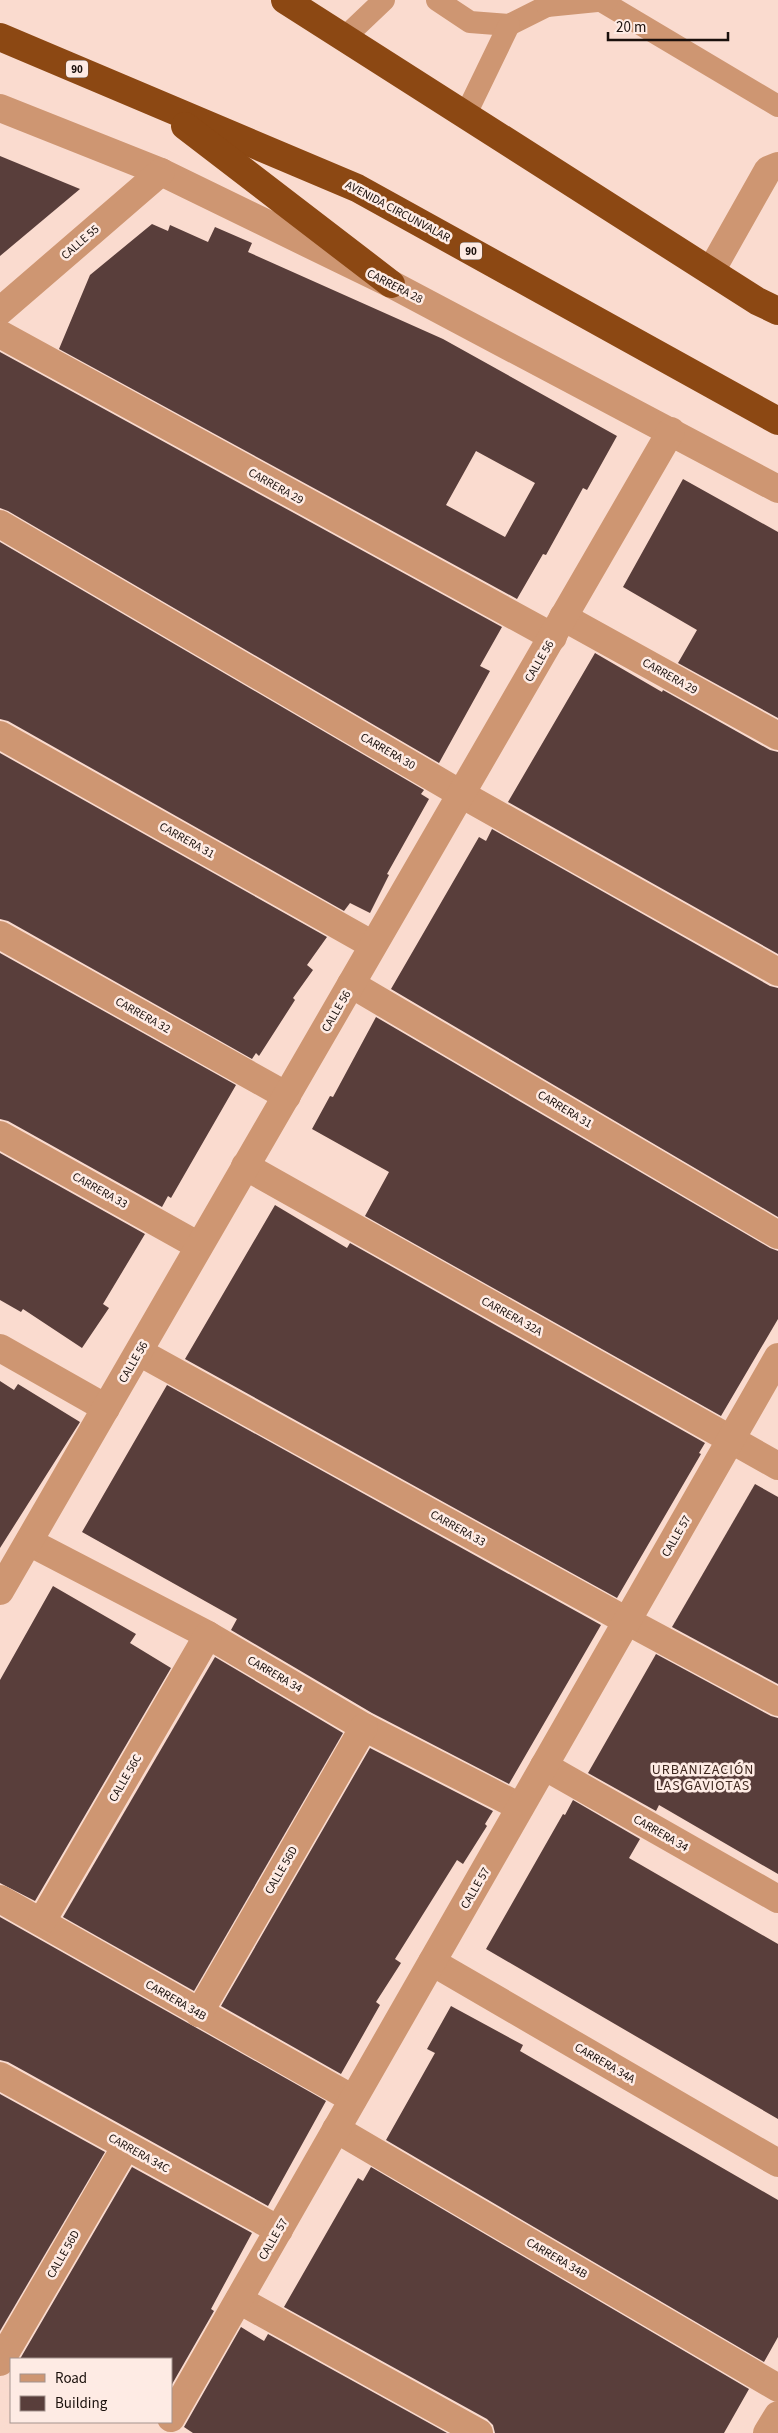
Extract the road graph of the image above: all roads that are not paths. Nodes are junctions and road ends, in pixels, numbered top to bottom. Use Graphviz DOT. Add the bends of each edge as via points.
graph roads {
  1 [pos="285,0"];
  2 [pos="384,0"];
  3 [pos="437,0"];
  4 [pos="605,1"];
  5 [pos="549,3"];
  6 [pos="509,25"];
  7 [pos="0,37"];
  8 [pos="343,39"];
  9 [pos="154,102"];
  10 [pos="778,106"];
  11 [pos="0,108"];
  12 [pos="465,116"];
  13 [pos="778,166"];
  14 [pos="161,172"];
  15 [pos="712,271"];
  16 [pos="391,284"];
  17 [pos="0,311"];
  18 [pos="778,311"];
  19 [pos="0,334"];
  20 [pos="778,421"];
  21 [pos="671,431"];
  22 [pos="778,489"];
  23 [pos="0,524"];
  24 [pos="558,627"];
  25 [pos="0,735"];
  26 [pos="778,736"];
  27 [pos="461,794"];
  28 [pos="0,935"];
  29 [pos="373,945"];
  30 [pos="778,972"];
  31 [pos="351,984"];
  32 [pos="287,1096"];
  33 [pos="0,1135"];
  34 [pos="246,1166"];
  35 [pos="778,1235"];
  36 [pos="199,1246"];
  37 [pos="0,1348"];
  38 [pos="138,1352"];
  39 [pos="778,1357"];
  40 [pos="106,1408"];
  41 [pos="731,1439"];
  42 [pos="778,1466"];
  43 [pos="29,1542"];
  44 [pos="0,1591"];
  45 [pos="627,1621"];
  46 [pos="208,1635"];
  47 [pos="778,1702"];
  48 [pos="364,1726"];
  49 [pos="544,1766"];
  50 [pos="520,1808"];
  51 [pos="0,1899"];
  52 [pos="778,1900"];
  53 [pos="42,1921"];
  54 [pos="432,1962"];
  55 [pos="198,2013"];
  56 [pos="0,2076"];
  57 [pos="353,2100"];
  58 [pos="336,2129"];
  59 [pos="126,2146"];
  60 [pos="778,2163"];
  61 [pos="279,2230"];
  62 [pos="239,2300"];
  63 [pos="0,2362"];
  64 [pos="778,2388"];
  65 [pos="778,2414"];
  66 [pos="172,2416"];
  67 [pos="479,2433"];
  68 [pos="767,2433"];
  1 -- 8 [label="highway"];
  2 -- 8 [label="lane"];
  3 -- 6 [label="lane" via="470,22"];
  4 -- 5 [label="lane"];
  4 -- 10 [label="lane"];
  5 -- 6 [label="lane"];
  6 -- 12 [label="lane"];
  7 -- 9 [label="highway, AVENIDA CIRCUNVALAR / 90"];
  8 -- 12 [label="highway"];
  9 -- 16 [label="highway"];
  9 -- 20 [label="highway, AVENIDA CIRCUNVALAR / 90" via="357,188"];
  11 -- 14 [label="street, CARRERA 28"];
  12 -- 15 [label="highway"];
  13 -- 15 [label="street" via="768,170"];
  14 -- 16 [label="street, CARRERA 28"];
  14 -- 17 [label="street, CALLE 55"];
  15 -- 18 [label="highway"];
  16 -- 21 [label="street, CARRERA 28"];
  19 -- 24 [label="street, CARRERA 29"];
  21 -- 22 [label="street, CARRERA 28"];
  21 -- 24 [label="street, CALLE 56"];
  23 -- 27 [label="street, CARRERA 30"];
  24 -- 26 [label="street, CARRERA 29"];
  24 -- 27 [label="street, CALLE 56"];
  25 -- 29 [label="street, CARRERA 31"];
  27 -- 29 [label="street, CALLE 56"];
  27 -- 30 [label="street, CARRERA 30"];
  28 -- 32 [label="street, CARRERA 32"];
  29 -- 31 [label="street, CALLE 56"];
  31 -- 32 [label="street, CALLE 56"];
  31 -- 35 [label="street, CARRERA 31"];
  32 -- 34 [label="street, CALLE 56"];
  33 -- 36 [label="street, CARRERA 33"];
  34 -- 36 [label="street, CALLE 56"];
  34 -- 41 [label="street, CARRERA 32A"];
  36 -- 38 [label="street, CALLE 56"];
  37 -- 40 [label="street"];
  38 -- 40 [label="street, CALLE 56"];
  38 -- 45 [label="street, CARRERA 33"];
  39 -- 41 [label="street, CALLE 57"];
  40 -- 43 [label="street, CALLE 56"];
  41 -- 42 [label="street, CARRERA 32A"];
  41 -- 45 [label="street, CALLE 57"];
  43 -- 44 [label="street, CALLE 56"];
  43 -- 46 [label="street, CARRERA 34"];
  45 -- 47 [label="street, CARRERA 33"];
  45 -- 49 [label="street, CALLE 57"];
  46 -- 48 [label="street, CARRERA 34"];
  46 -- 53 [label="street, CALLE 56C"];
  48 -- 50 [label="street, CARRERA 34"];
  48 -- 55 [label="street, CALLE 56D"];
  49 -- 50 [label="street, CALLE 57"];
  49 -- 52 [label="street, CARRERA 34"];
  50 -- 54 [label="street, CALLE 57"];
  51 -- 53 [label="street, CARRERA 34B"];
  53 -- 55 [label="street, CARRERA 34B"];
  54 -- 57 [label="street, CALLE 57"];
  54 -- 60 [label="street, CARRERA 34A"];
  55 -- 57 [label="street, CARRERA 34B"];
  56 -- 59 [label="street, CARRERA 34C"];
  57 -- 58 [label="street, CALLE 57"];
  58 -- 61 [label="street, CALLE 57"];
  58 -- 64 [label="street, CARRERA 34B"];
  59 -- 61 [label="street, CARRERA 34C"];
  59 -- 63 [label="street, CALLE 56D"];
  61 -- 62 [label="street, CALLE 57"];
  62 -- 66 [label="street, CALLE 57"];
  62 -- 67 [label="street"];
  65 -- 68 [label="street"];
}
